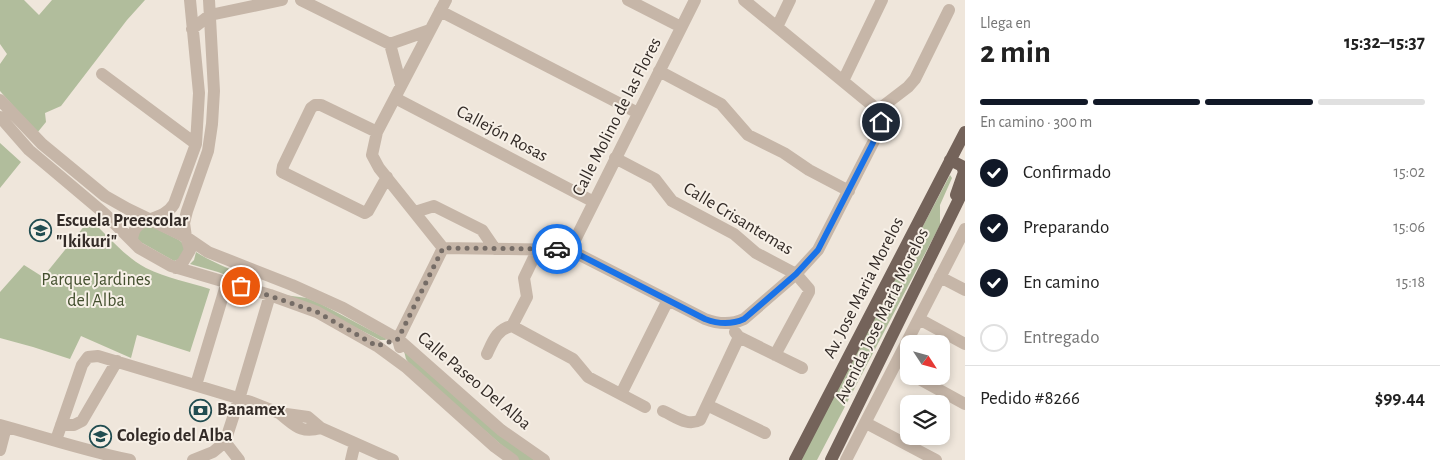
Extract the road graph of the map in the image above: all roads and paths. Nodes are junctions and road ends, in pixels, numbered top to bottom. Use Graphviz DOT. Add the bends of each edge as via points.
graph roads {
  1 [pos="209,0"];
  2 [pos="282,0"];
  3 [pos="301,0"];
  4 [pos="628,0"];
  5 [pos="695,0"];
  6 [pos="744,0"];
  7 [pos="790,0"];
  8 [pos="882,0"];
  9 [pos="190,2"];
  10 [pos="443,6"];
  11 [pos="949,10"];
  12 [pos="210,15"];
  13 [pos="777,27"];
  14 [pos="681,28"];
  15 [pos="192,29"];
  16 [pos="430,30"];
  17 [pos="390,44"];
  18 [pos="659,71"];
  19 [pos="102,74"];
  20 [pos="843,81"];
  21 [pos="401,85"];
  22 [pos="395,98"];
  23 [pos="0,100"];
  24 [pos="878,110"];
  25 [pos="638,113"];
  26 [pos="0,117"];
  27 [pos="376,132"];
  28 [pos="965,132"];
  29 [pos="196,144"];
  30 [pos="615,158"];
  31 [pos="950,160"];
  32 [pos="387,178"];
  33 [pos="965,187"];
  34 [pos="849,191"];
  35 [pos="594,202"];
  36 [pos="956,207"];
  37 [pos="415,212"];
  38 [pos="153,220"];
  39 [pos="965,229"];
  40 [pos="942,235"];
  41 [pos="186,237"];
  42 [pos="132,241"];
  43 [pos="961,246"];
  44 [pos="443,248"];
  45 [pos="494,249"];
  46 [pos="538,249"];
  47 [pos="570,250"];
  48 [pos="176,268"];
  49 [pos="249,268"];
  50 [pos="796,274"];
  51 [pos="940,277"];
  52 [pos="227,282"];
  53 [pos="292,285"];
  54 [pos="965,290"];
  55 [pos="270,295"];
  56 [pos="668,300"];
  57 [pos="919,319"];
  58 [pos="726,323"];
  59 [pos="512,326"];
  60 [pos="739,337"];
  61 [pos="398,339"];
  62 [pos="965,344"];
  63 [pos="377,346"];
  64 [pos="487,354"];
  65 [pos="775,355"];
  66 [pos="881,359"];
  67 [pos="117,361"];
  68 [pos="895,366"];
  69 [pos="407,368"];
  70 [pos="802,368"];
  71 [pos="900,368"];
  72 [pos="196,385"];
  73 [pos="930,385"];
  74 [pos="621,394"];
  75 [pos="239,399"];
  76 [pos="965,404"];
  77 [pos="707,405"];
  78 [pos="645,407"];
  79 [pos="663,411"];
  80 [pos="866,422"];
  81 [pos="61,425"];
  82 [pos="3,426"];
  83 [pos="765,433"];
  84 [pos="56,440"];
  85 [pos="225,442"];
  86 [pos="355,443"];
  87 [pos="0,450"];
  88 [pos="89,456"];
  89 [pos="130,460"];
  90 [pos="193,460"];
  91 [pos="239,460"];
  92 [pos="351,460"];
  93 [pos="393,460"];
  94 [pos="514,460"];
  95 [pos="544,460"];
  96 [pos="795,460"];
  97 [pos="831,460"];
  98 [pos="846,460"];
  99 [pos="936,460"];
  1 -- 12 [label="street"];
  2 -- 12 [label="street"];
  3 -- 17 [label="street"];
  4 -- 14 [label="street"];
  5 -- 14 [label="street, Calle Molino de las Flores"];
  6 -- 13 [label="street"];
  7 -- 13 [label="street"];
  8 -- 20 [label="street"];
  9 -- 12 [label="street"];
  9 -- 15 [label="street"];
  10 -- 16 [label="street"];
  10 -- 25 [label="street"];
  11 -- 24 [label="street" via="915,79"];
  12 -- 15 [label="street"];
  12 -- 41 [label="street" via="214,91 212,124 208,152 184,223"];
  13 -- 20 [label="street"];
  14 -- 18 [label="street, Calle Molino de las Flores"];
  15 -- 29 [label="street" via="200,93"];
  16 -- 17 [label="street"];
  16 -- 21 [label="street"];
  17 -- 21 [label="street"];
  18 -- 25 [label="street, Calle Molino de las Flores"];
  18 -- 34 [label="street" via="720,104 748,135"];
  19 -- 29 [label="street"];
  20 -- 24 [label="street"];
  21 -- 22 [label="street"];
  22 -- 27 [label="street"];
  22 -- 35 [label="street, Callejón Rosas"];
  23 -- 38 [label="street, Calle Paseo Del Alba" via="42,144 105,196"];
  24 -- 34 [label="street" via="880,129"];
  25 -- 30 [label="street, Calle Molino de las Flores"];
  26 -- 42 [label="street, Calle Paseo Del Alba" via="29,150"];
  27 -- 32 [label="street" via="372,155"];
  27 -- 32 [label="street" via="315,104 282,166 282,172 365,213"];
  28 -- 31 [label="main road, Av. Jose Maria Morelos"];
  29 -- 38 [label="street" via="174,204 166,214"];
  30 -- 35 [label="street, Calle Molino de las Flores"];
  30 -- 50 [label="street, Calle Crisantemas" via="655,179 676,204 734,234 756,253"];
  31 -- 36 [label="main road" via="962,166 964,172 956,194"];
  31 -- 96 [label="main road, Av. Jose Maria Morelos"];
  32 -- 37 [label="street"];
  33 -- 36 [label="main road, Avenida Jose Maria Morelos"];
  34 -- 50 [label="street" via="818,250"];
  35 -- 47 [label="street, Calle Molino de las Flores"];
  36 -- 40 [label="main road, Avenida Jose Maria Morelos"];
  37 -- 44 [label="street"];
  37 -- 45 [label="street" via="434,206 482,230"];
  38 -- 41 [label="street, Calle Paseo Del Alba"];
  38 -- 42 [label="street" via="137,225"];
  39 -- 43 [label="street"];
  40 -- 43 [label="street"];
  40 -- 66 [label="main road, Avenida Jose Maria Morelos"];
  41 -- 48 [label="street" via="190,250 184,262"];
  41 -- 49 [label="street, Calle Paseo Del Alba" via="208,252"];
  42 -- 48 [label="street, Calle Paseo Del Alba"];
  43 -- 51 [label="street"];
  44 -- 45 [label="street"];
  44 -- 61 [label="street"];
  45 -- 46 [label="street"];
  46 -- 47 [label="street"];
  46 -- 59 [label="street" via="524,278 527,297"];
  47 -- 56 [label="street"];
  48 -- 52 [label="street, Calle Paseo Del Alba"];
  49 -- 53 [label="street, Calle Paseo Del Alba"];
  49 -- 55 [label="street"];
  50 -- 58 [label="street" via="744,319"];
  50 -- 65 [label="street" via="809,292"];
  51 -- 54 [label="street"];
  51 -- 57 [label="street"];
  52 -- 55 [label="street, Calle Paseo Del Alba"];
  52 -- 72 [label="street"];
  53 -- 55 [label="street"];
  53 -- 61 [label="street, Calle Paseo Del Alba"];
  55 -- 63 [label="street, Calle Paseo Del Alba" via="317,312"];
  55 -- 75 [label="street"];
  56 -- 58 [label="street" via="714,323"];
  56 -- 74 [label="street"];
  57 -- 62 [label="street"];
  57 -- 68 [label="street"];
  58 -- 60 [label="street"];
  59 -- 64 [label="street" via="498,332"];
  59 -- 74 [label="street" via="572,359 588,377"];
  60 -- 65 [label="street"];
  60 -- 77 [label="street"];
  61 -- 63 [label="street"];
  61 -- 69 [label="street"];
  61 -- 95 [label="street, Calle Paseo Del Alba" via="501,430"];
  63 -- 69 [label="street, Calle Paseo Del Alba"];
  65 -- 70 [label="street"];
  66 -- 68 [label="street"];
  66 -- 97 [label="main road, Avenida Jose Maria Morelos"];
  67 -- 72 [label="street"];
  67 -- 81 [label="street" via="82,421"];
  67 -- 81 [label="street" via="88,357 82,365"];
  68 -- 71 [label="street"];
  68 -- 80 [label="street"];
  69 -- 94 [label="street, Calle Paseo Del Alba" via="494,447"];
  72 -- 75 [label="street"];
  73 -- 76 [label="street"];
  74 -- 78 [label="street"];
  75 -- 85 [label="street"];
  75 -- 86 [label="street" via="279,413 308,417 321,428"];
  77 -- 79 [label="street" via="695,423"];
  77 -- 83 [label="street"];
  80 -- 98 [label="street"];
  80 -- 99 [label="street"];
  81 -- 84 [label="street"];
  82 -- 84 [label="street"];
  82 -- 87 [label="street"];
  84 -- 88 [label="street"];
  85 -- 90 [label="street" via="213,452"];
  85 -- 91 [label="street"];
  86 -- 92 [label="street"];
  86 -- 93 [label="street"];
  88 -- 89 [label="street"];
}
